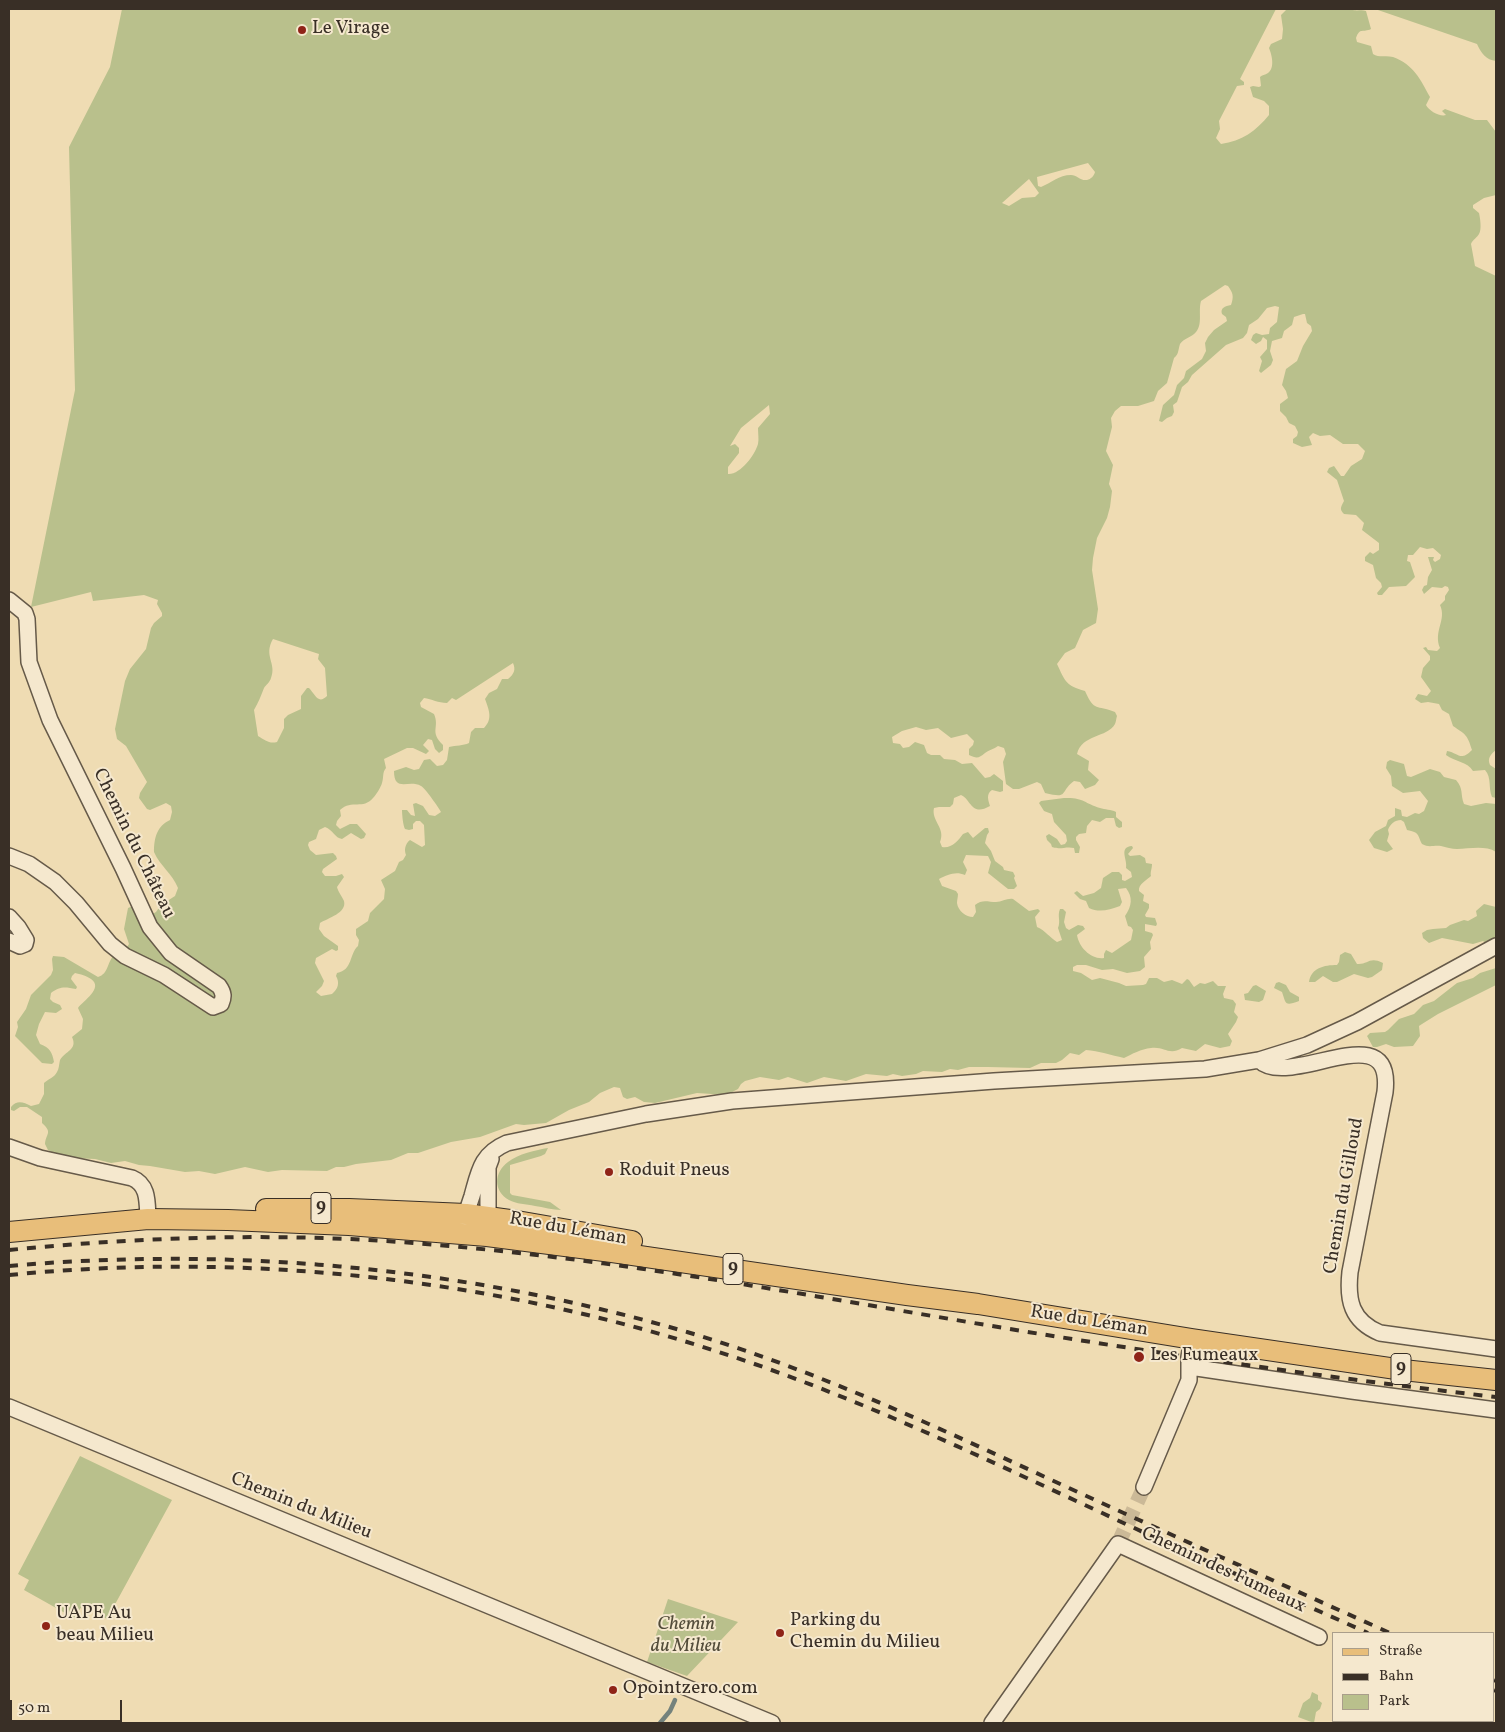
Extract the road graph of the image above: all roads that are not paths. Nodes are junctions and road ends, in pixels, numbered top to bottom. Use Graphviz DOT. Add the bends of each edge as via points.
graph roads {
  1 [pos="9,600"];
  2 [pos="9,856"];
  3 [pos="9,917"];
  4 [pos="9,941"];
  5 [pos="1496,946"];
  6 [pos="1259,1060"];
  7 [pos="516,1142"];
  8 [pos="9,1146"];
  9 [pos="466,1214"];
  10 [pos="150,1219"];
  11 [pos="488,1227"];
  12 [pos="9,1232"];
  13 [pos="459,1234"];
  14 [pos="1192,1339"];
  15 [pos="1496,1349"];
  16 [pos="1190,1368"];
  17 [pos="1496,1380"];
  18 [pos="9,1407"];
  19 [pos="1496,1410"];
  20 [pos="1144,1487"];
  21 [pos="1319,1637"];
  22 [pos="772,1723"];
  23 [pos="992,1723"];
  1 -- 2 [label="street, Chemin du Château" via="25,612 29,662 50,720 150,927 171,953 219,986 223,992 220,1004 213,1007 164,975 125,956 110,944 55,882 30,864"];
  3 -- 4 [label="street" via="26,940 20,946"];
  5 -- 6 [label="street" via="1357,1022 1307,1045"];
  6 -- 7 [label="street" via="1205,1069 732,1101 646,1114"];
  6 -- 15 [label="street, Chemin du Gilloud" via="1275,1067 1351,1055 1368,1055 1378,1061 1385,1074 1385,1092 1350,1272 1351,1305 1366,1325 1380,1333"];
  7 -- 9 [label="street" via="497,1148 485,1159"];
  7 -- 11 [label="street" via="498,1151 489,1162"];
  8 -- 10 [label="street" via="40,1158 138,1180 146,1191"];
  9 -- 10 [label="main road, Rue du Léman / 9" via="275,1209"];
  9 -- 11 [label="main road, Rue du Léman / 9"];
  9 -- 13 [label="street"];
  10 -- 12 [label="main road, Rue du Léman / 9"];
  10 -- 13 [label="main road, Rue du Léman / 9" via="318,1223"];
  11 -- 13 [label="main road, Rue du Léman / 9"];
  11 -- 14 [label="main road, Rue du Léman / 9" via="612,1252 978,1304"];
  14 -- 16 [label="street"];
  14 -- 17 [label="main road, Rue du Léman / 9" via="1403,1370"];
  16 -- 19 [label="street"];
  16 -- 20 [label="street" via="1189,1380"];
  18 -- 22 [label="street, Chemin du Milieu"];
  21 -- 23 [label="street, Chemin des Fumeaux" via="1118,1544"];
}
